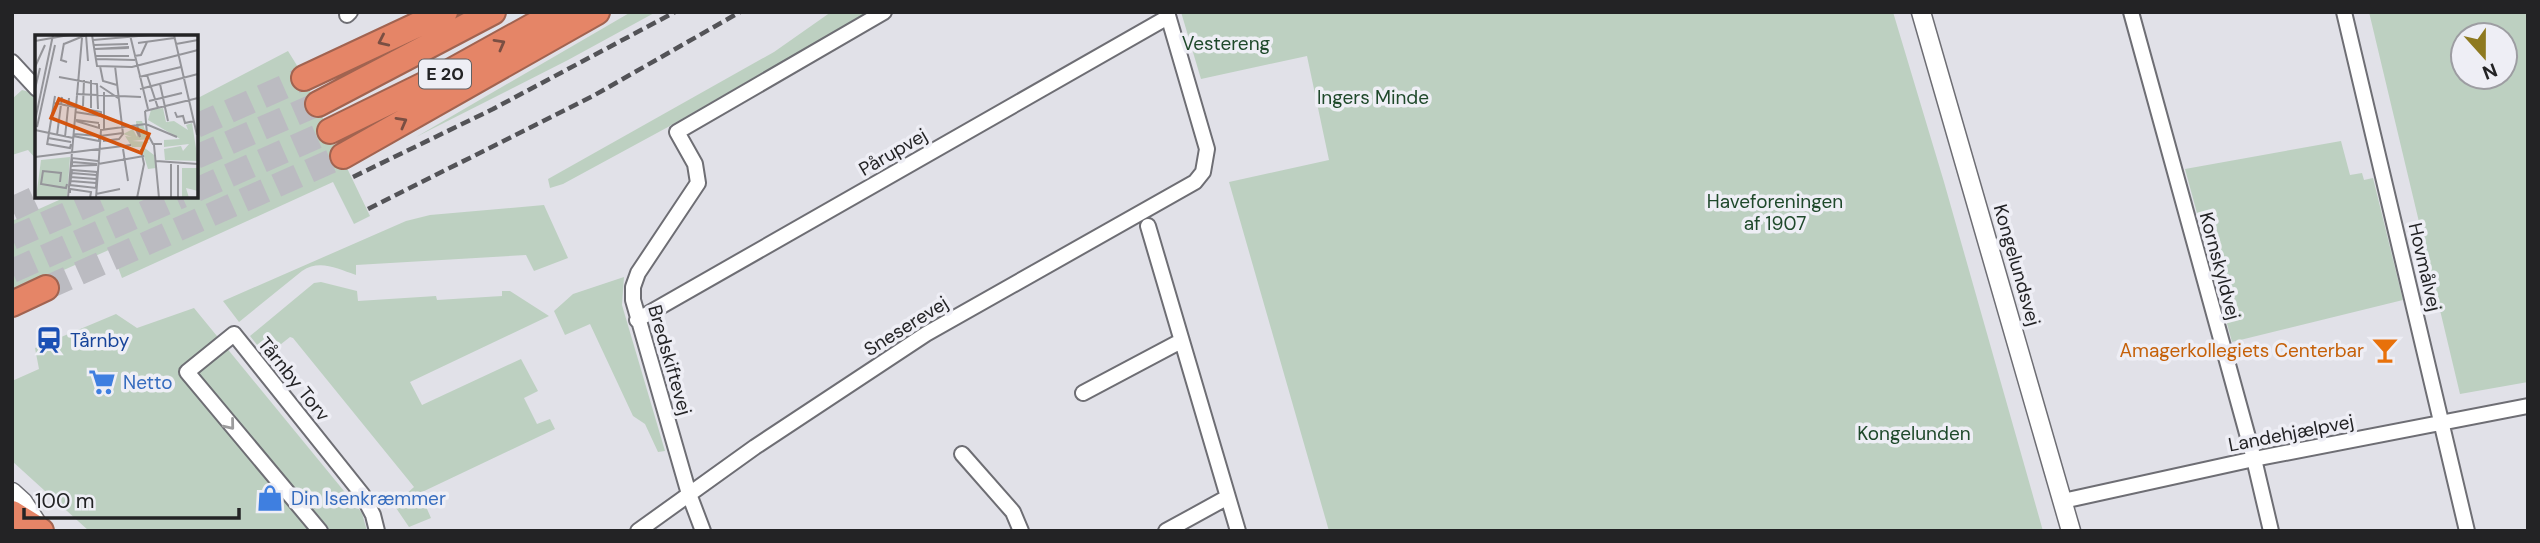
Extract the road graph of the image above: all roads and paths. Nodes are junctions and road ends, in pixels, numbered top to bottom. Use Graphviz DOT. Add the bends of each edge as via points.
graph roads {
  1 [pos="444,12"];
  2 [pos="493,12"];
  3 [pos="558,12"];
  4 [pos="597,12"];
  5 [pos="884,12"];
  6 [pos="1921,12"];
  7 [pos="2131,12"];
  8 [pos="2344,12"];
  9 [pos="1167,15"];
  10 [pos="16,73"];
  11 [pos="304,78"];
  12 [pos="35,87"];
  13 [pos="318,104"];
  14 [pos="330,131"];
  15 [pos="343,156"];
  16 [pos="1148,226"];
  17 [pos="46,288"];
  18 [pos="12,304"];
  19 [pos="637,320"];
  20 [pos="1181,341"];
  21 [pos="1083,393"];
  22 [pos="2528,407"];
  23 [pos="2443,422"];
  24 [pos="962,454"];
  25 [pos="2254,459"];
  26 [pos="12,492"];
  27 [pos="689,494"];
  28 [pos="1228,497"];
  29 [pos="2063,501"];
  30 [pos="12,513"];
  31 [pos="41,531"];
  32 [pos="320,531"];
  33 [pos="377,531"];
  34 [pos="638,531"];
  35 [pos="703,531"];
  36 [pos="1021,531"];
  37 [pos="1166,531"];
  38 [pos="1238,531"];
  39 [pos="2071,531"];
  40 [pos="2271,531"];
  41 [pos="2467,531"];
  1 -- 11 [label="highway, one-way"];
  2 -- 13 [label="highway, E 20"];
  14 -- 3 [label="highway, E 20, one-way"];
  15 -- 4 [label="highway, one-way"];
  5 -- 19 [label="street, Bredskiftevej" via="677,132 695,163 698,183 638,274 633,287"];
  6 -- 29 [label="street, Kongelundsvej"];
  7 -- 25 [label="street, Kornskyldvej"];
  8 -- 23 [label="street, Hovmålvej"];
  9 -- 19 [label="street, Pårupvej"];
  9 -- 27 [label="street, Sneserevej" via="1207,149 1203,172 1195,182 926,334"];
  10 -- 12 [label="street"];
  16 -- 20 [label="street"];
  17 -- 18 [label="highway"];
  19 -- 27 [label="street, Bredskiftevej"];
  20 -- 21 [label="street"];
  20 -- 28 [label="street"];
  22 -- 23 [label="street, Landehjælpvej"];
  23 -- 25 [label="street, Landehjælpvej"];
  23 -- 41 [label="street, Hovmålvej"];
  24 -- 36 [label="street" via="1013,512"];
  25 -- 29 [label="street, Landehjælpvej"];
  25 -- 40 [label="street, Kornskyldvej"];
  26 -- 31 [label="street"];
  27 -- 34 [label="street, Sneserevej"];
  27 -- 35 [label="street, Bredskiftevej"];
  28 -- 37 [label="street"];
  28 -- 38 [label="street"];
  29 -- 39 [label="street, Kongelundsvej"];
  30 -- 31 [label="highway"];
  33 -- 32 [label="street, Tårnby Torv, one-way" via="362,494 234,334 187,372"];
}
